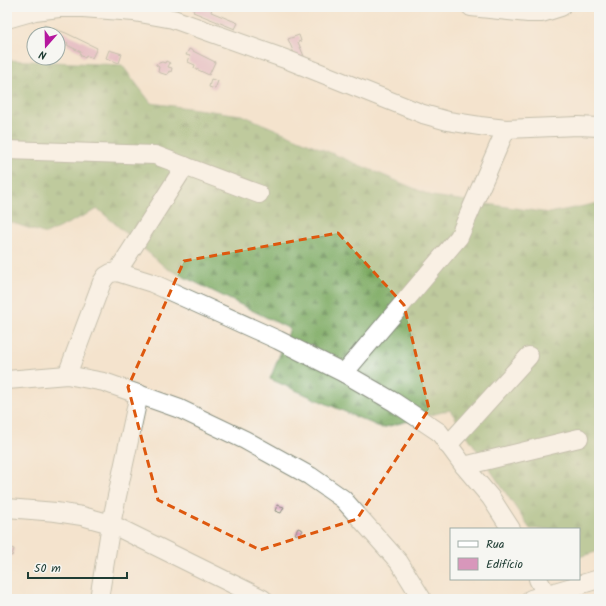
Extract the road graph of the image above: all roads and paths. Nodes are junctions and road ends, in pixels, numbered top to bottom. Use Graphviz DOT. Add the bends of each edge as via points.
graph roads {
  1 [pos="471,7"];
  2 [pos="561,7"];
  3 [pos="7,19"];
  4 [pos="599,127"];
  5 [pos="506,129"];
  6 [pos="7,150"];
  7 [pos="185,166"];
  8 [pos="259,194"];
  9 [pos="117,272"];
  10 [pos="529,356"];
  11 [pos="344,373"];
  12 [pos="67,376"];
  13 [pos="7,380"];
  14 [pos="140,394"];
  15 [pos="580,438"];
  16 [pos="448,445"];
  17 [pos="464,466"];
  18 [pos="7,508"];
  19 [pos="111,524"];
  20 [pos="510,528"];
  21 [pos="599,579"];
  22 [pos="538,591"];
  23 [pos="99,599"];
  24 [pos="263,599"];
  25 [pos="422,599"];
  1 -- 2 [label="street" via="542,13"];
  3 -- 5 [label="street" via="35,11 83,8 134,12 173,19 288,60 423,114 448,121"];
  4 -- 5 [label="street"];
  5 -- 11 [label="street" via="459,237"];
  6 -- 7 [label="street" via="155,155"];
  7 -- 8 [label="street"];
  7 -- 9 [label="street"];
  9 -- 11 [label="street" via="152,283 218,312"];
  9 -- 12 [label="street" via="110,273 102,282"];
  10 -- 16 [label="street"];
  11 -- 16 [label="street" via="439,432"];
  12 -- 13 [label="street"];
  12 -- 14 [label="street" via="104,382"];
  14 -- 19 [label="street"];
  14 -- 25 [label="street" via="180,409 246,440 310,476 343,499 399,562"];
  15 -- 17 [label="street"];
  16 -- 17 [label="street"];
  17 -- 20 [label="street" via="491,498"];
  18 -- 19 [label="street" via="56,512"];
  19 -- 23 [label="street"];
  19 -- 24 [label="street"];
  21 -- 22 [label="street"];
}
